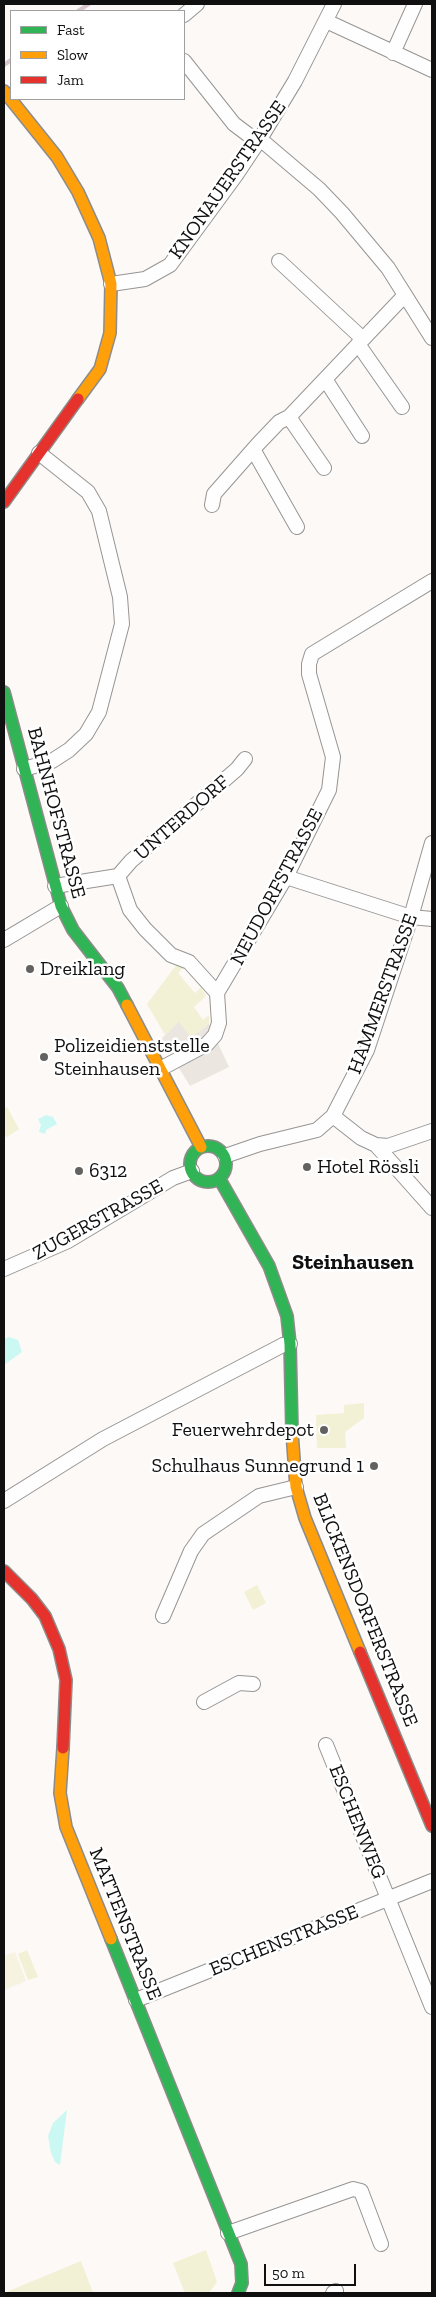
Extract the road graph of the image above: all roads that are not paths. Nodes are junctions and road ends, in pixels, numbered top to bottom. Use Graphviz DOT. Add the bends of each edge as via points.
graph roads {
  1 [pos="197,4"];
  2 [pos="334,4"];
  3 [pos="415,4"];
  4 [pos="185,14"];
  5 [pos="326,20"];
  6 [pos="393,53"];
  7 [pos="185,62"];
  8 [pos="432,70"];
  9 [pos="11,100"];
  10 [pos="259,141"];
  11 [pos="279,262"];
  12 [pos="112,284"];
  13 [pos="405,295"];
  14 [pos="432,338"];
  15 [pos="361,342"];
  16 [pos="325,379"];
  17 [pos="402,407"];
  18 [pos="289,417"];
  19 [pos="362,436"];
  20 [pos="254,451"];
  21 [pos="39,453"];
  22 [pos="324,468"];
  23 [pos="4,502"];
  24 [pos="212,505"];
  25 [pos="297,527"];
  26 [pos="432,581"];
  27 [pos="4,692"];
  28 [pos="245,759"];
  29 [pos="24,769"];
  30 [pos="432,843"];
  31 [pos="118,876"];
  32 [pos="286,877"];
  33 [pos="55,886"];
  34 [pos="60,906"];
  35 [pos="411,917"];
  36 [pos="432,918"];
  37 [pos="4,940"];
  38 [pos="217,993"];
  39 [pos="160,1069"];
  40 [pos="333,1116"];
  41 [pos="432,1131"];
  42 [pos="376,1145"];
  43 [pos="201,1147"];
  44 [pos="224,1156"];
  45 [pos="192,1171"];
  46 [pos="219,1178"];
  47 [pos="432,1208"];
  48 [pos="4,1269"];
  49 [pos="290,1344"];
  50 [pos="296,1487"];
  51 [pos="4,1501"];
  52 [pos="4,1571"];
  53 [pos="163,1616"];
  54 [pos="253,1684"];
  55 [pos="204,1702"];
  56 [pos="326,1745"];
  57 [pos="432,1826"];
  58 [pos="432,1881"];
  59 [pos="388,1900"];
  60 [pos="136,2000"];
  61 [pos="432,2007"];
  62 [pos="228,2233"];
  63 [pos="382,2244"];
  64 [pos="238,2293"];
  1 -- 4 [label="street"];
  2 -- 5 [label="street, KNONAUERSTRASSE"];
  3 -- 6 [label="street"];
  5 -- 6 [label="street"];
  5 -- 10 [label="street, KNONAUERSTRASSE"];
  6 -- 8 [label="street"];
  7 -- 10 [label="street" via="234,124"];
  9 -- 12 [label="street" via="57,157 78,192 99,238"];
  10 -- 12 [label="street, KNONAUERSTRASSE" via="170,265 145,279"];
  10 -- 13 [label="street" via="319,189 342,213 388,268"];
  11 -- 15 [label="street"];
  12 -- 21 [label="street" via="110,333 100,369"];
  13 -- 14 [label="street"];
  13 -- 15 [label="street"];
  15 -- 16 [label="street"];
  15 -- 17 [label="street"];
  16 -- 18 [label="street"];
  16 -- 19 [label="street"];
  18 -- 20 [label="street" via="279,422"];
  18 -- 22 [label="street"];
  20 -- 24 [label="street" via="214,494"];
  20 -- 25 [label="street"];
  21 -- 23 [label="street"];
  21 -- 29 [label="street" via="88,492 98,511 120,598 122,624 99,712 86,734 52,761"];
  26 -- 32 [label="street, NEUDORFSTRASSE" via="312,654 309,674 334,768 329,790"];
  27 -- 29 [label="street, BAHNHOFSTRASSE"];
  28 -- 31 [label="street, UNTERDORF"];
  29 -- 33 [label="street, BAHNHOFSTRASSE"];
  30 -- 35 [label="street, HAMMERSTRASSE"];
  31 -- 33 [label="street"];
  31 -- 38 [label="street" via="130,910 145,929 171,955 189,962"];
  32 -- 35 [label="street"];
  32 -- 38 [label="street, NEUDORFSTRASSE"];
  33 -- 34 [label="street, BAHNHOFSTRASSE"];
  34 -- 37 [label="street"];
  34 -- 39 [label="street, BAHNHOFSTRASSE" via="73,930 118,988"];
  35 -- 36 [label="street"];
  35 -- 40 [label="street, HAMMERSTRASSE" via="367,1050"];
  38 -- 39 [label="street" via="219,1023 215,1035 207,1044"];
  39 -- 43 [label="street, BAHNHOFSTRASSE"];
  40 -- 42 [label="street" via="361,1138"];
  40 -- 44 [label="street, HAMMERSTRASSE" via="316,1130"];
  41 -- 42 [label="street" via="388,1146"];
  42 -- 47 [label="street"];
  43 -- 44 [label="street" via="213,1146"];
  43 -- 45 [label="street" via="192,1156"];
  44 -- 46 [label="street" via="226,1166"];
  45 -- 46 [label="street" via="201,1180 212,1182"];
  45 -- 48 [label="street, ZUGERSTRASSE" via="173,1178 68,1241"];
  46 -- 49 [label="street, BLICKENSDORFERSTRASSE" via="269,1266 287,1316"];
  49 -- 50 [label="street, BLICKENSDORFERSTRASSE" via="292,1455"];
  49 -- 51 [label="street" via="103,1439"];
  50 -- 53 [label="street" via="260,1496 203,1534 191,1551"];
  50 -- 57 [label="street, BLICKENSDORFERSTRASSE" via="305,1518"];
  52 -- 60 [label="street, MATTENSTRASSE" via="45,1616 59,1649 66,1680 60,1793 66,1827"];
  54 -- 55 [label="street" via="239,1683"];
  56 -- 59 [label="street, ESCHENWEG"];
  58 -- 59 [label="street, ESCHENSTRASSE"];
  59 -- 60 [label="street, ESCHENSTRASSE"];
  59 -- 61 [label="street, ESCHENWEG"];
  60 -- 62 [label="street, MATTENSTRASSE"];
  62 -- 63 [label="street" via="353,2189 361,2191"];
  62 -- 64 [label="street, MATTENSTRASSE" via="241,2264 242,2284"];
}
